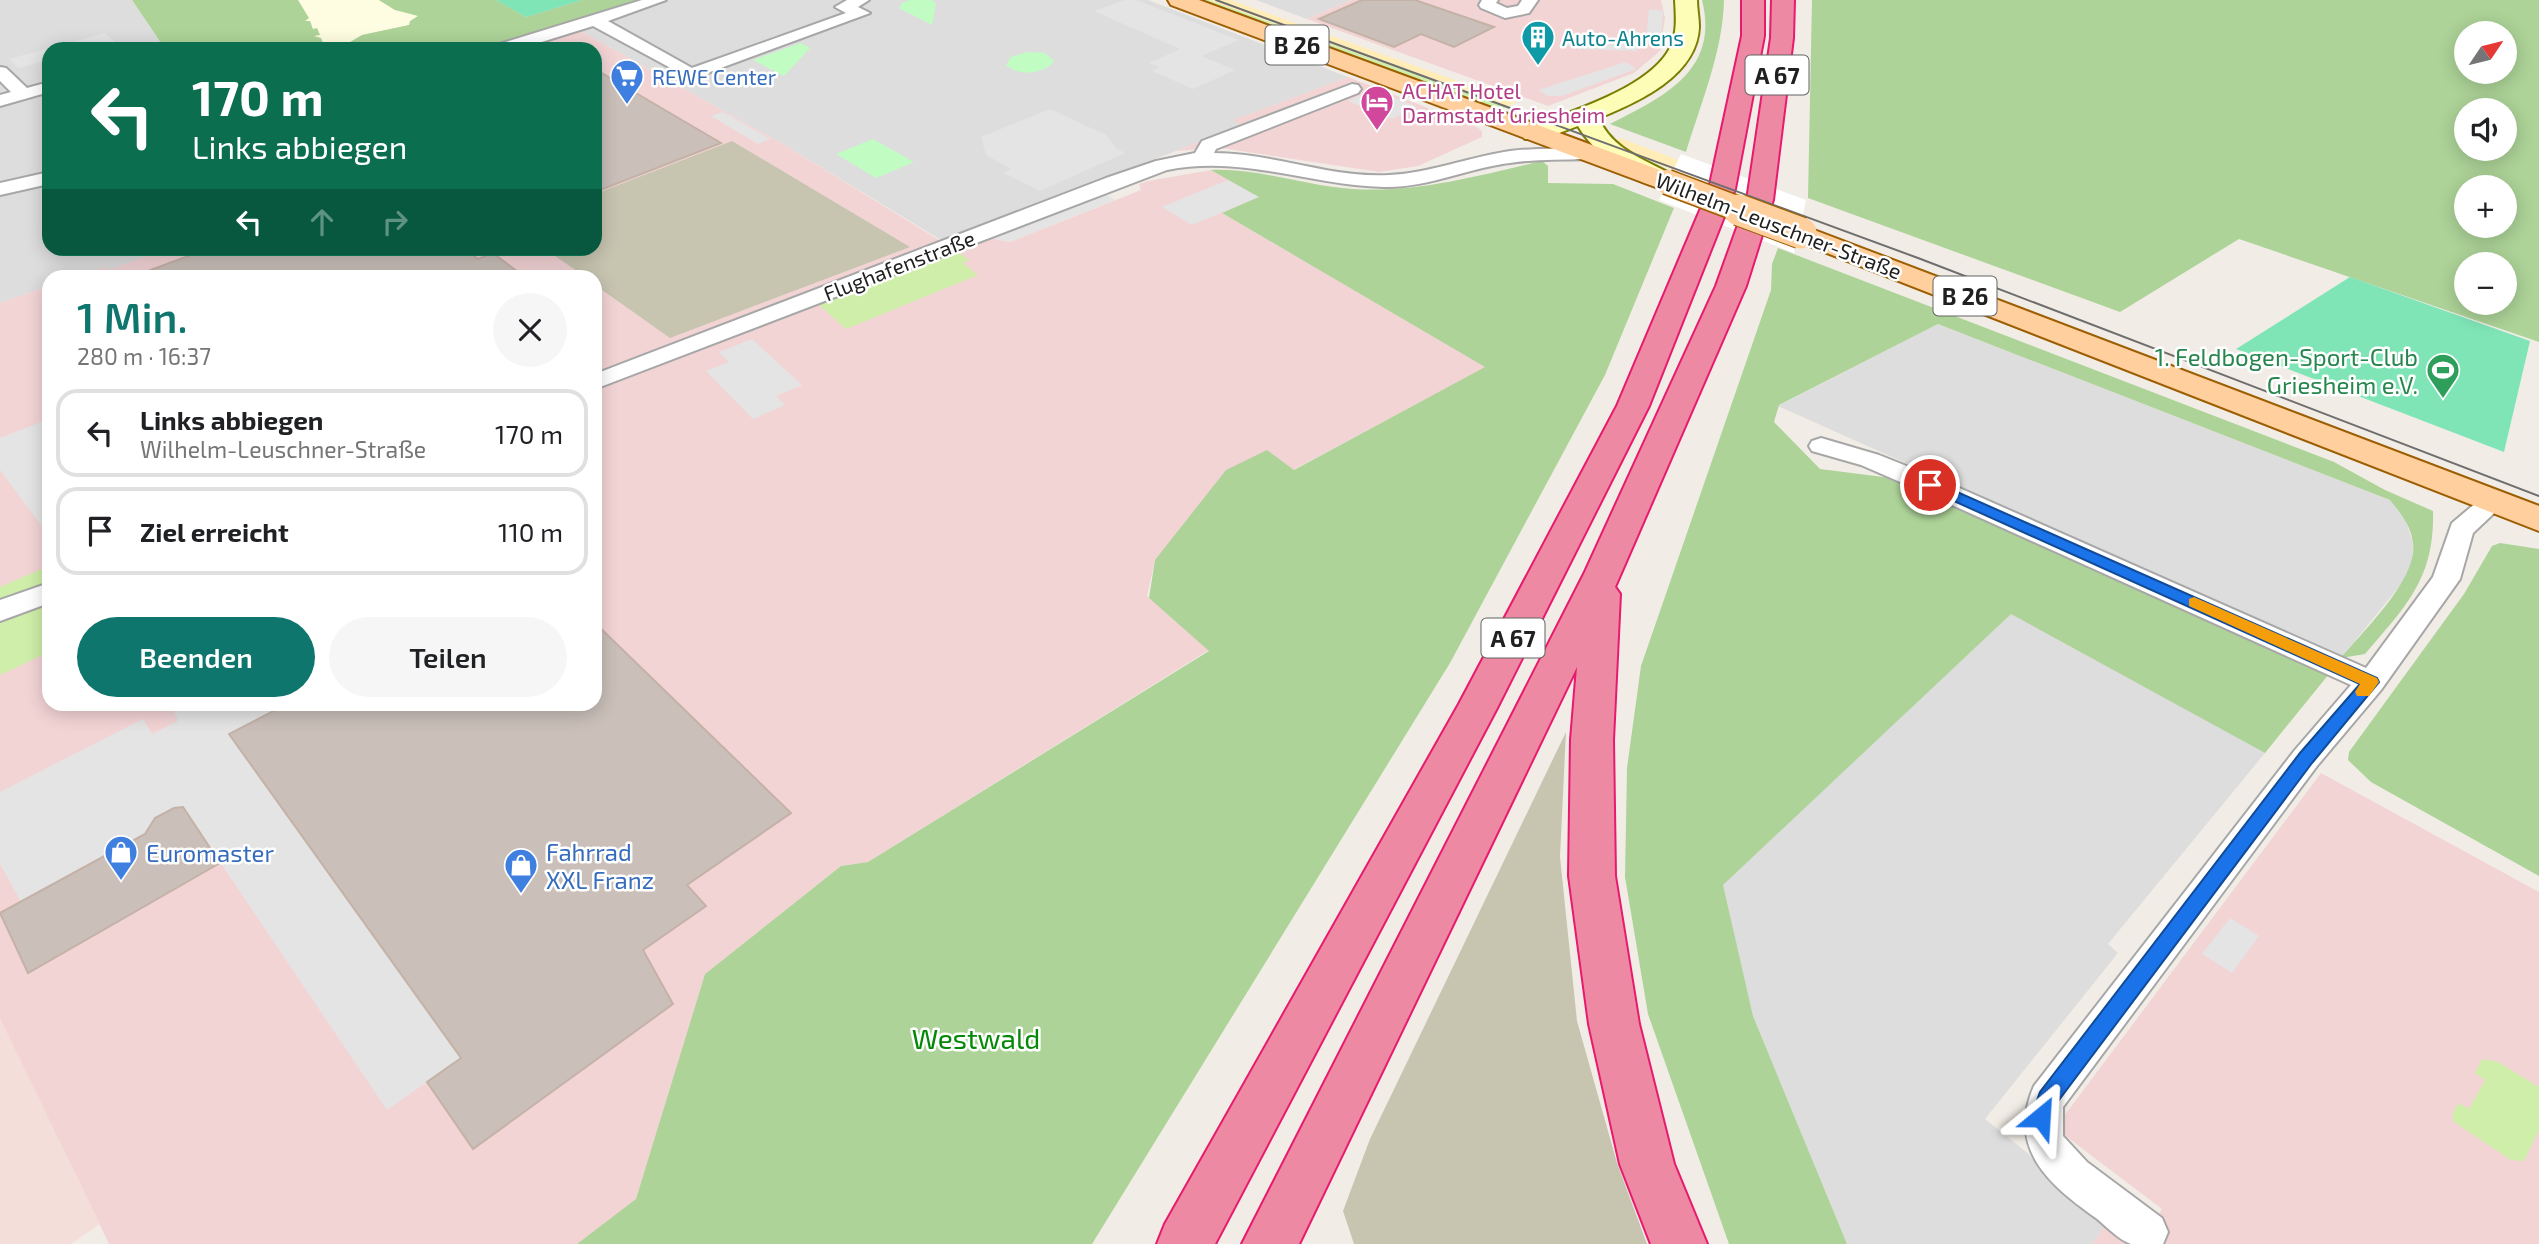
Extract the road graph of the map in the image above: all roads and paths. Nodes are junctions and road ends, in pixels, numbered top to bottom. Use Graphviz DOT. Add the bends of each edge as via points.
graph roads {
  1 [pos="658,0"];
  2 [pos="861,0"];
  3 [pos="1179,0"];
  4 [pos="1490,0"];
  5 [pos="1530,0"];
  6 [pos="1686,0"];
  7 [pos="1753,0"];
  8 [pos="1783,0"];
  9 [pos="594,20"];
  10 [pos="524,42"];
  11 [pos="0,72"];
  12 [pos="42,89"];
  13 [pos="1352,89"];
  14 [pos="23,94"];
  15 [pos="0,101"];
  16 [pos="1585,112"];
  17 [pos="1535,134"];
  18 [pos="1585,153"];
  19 [pos="1206,158"];
  20 [pos="1458,167"];
  21 [pos="42,180"];
  22 [pos="1667,182"];
  23 [pos="0,190"];
  24 [pos="602,379"];
  25 [pos="1821,446"];
  26 [pos="2493,502"];
  27 [pos="2539,519"];
  28 [pos="1602,574"];
  29 [pos="42,595"];
  30 [pos="0,611"];
  31 [pos="2371,682"];
  32 [pos="2148,1232"];
  33 [pos="1185,1244"];
  34 [pos="1270,1244"];
  35 [pos="1679,1244"];
  1 -- 9 [label="street"];
  2 -- 9 [label="street" via="843,7 862,13 691,74"];
  3 -- 17 [label="main road, Wilhelm-Leuschner-Straße / B 26"];
  4 -- 5 [label="street" via="1487,5 1505,13 1523,10"];
  6 -- 16 [label="main road" via="1688,37 1677,60 1641,88"];
  7 -- 33 [label="highway, A 67" via="1754,36 1722,189 1633,406 1477,708"];
  8 -- 28 [label="highway, A 67" via="1760,200 1731,286"];
  9 -- 10 [label="street"];
  11 -- 14 [label="street"];
  12 -- 14 [label="street"];
  13 -- 19 [label="street" via="1209,145 1203,150"];
  14 -- 15 [label="street"];
  16 -- 17 [label="main road"];
  16 -- 22 [label="main road" via="1594,137"];
  17 -- 18 [label="main road, Wilhelm-Leuschner-Straße / B 26"];
  17 -- 20 [label="street, Flughafenstraße"];
  18 -- 20 [label="street, Flughafenstraße" via="1524,155"];
  18 -- 22 [label="main road, Wilhelm-Leuschner-Straße / B 26"];
  19 -- 20 [label="street, Flughafenstraße" via="1250,161 1360,181 1403,180"];
  19 -- 24 [label="street, Flughafenstraße" via="1140,172"];
  21 -- 23 [label="street"];
  22 -- 26 [label="main road, Wilhelm-Leuschner-Straße / B 26, bridge"];
  25 -- 31 [label="street" via="1930,485"];
  26 -- 27 [label="main road, Wilhelm-Leuschner-Straße / B 26"];
  26 -- 31 [label="street" via="2461,529 2446,579"];
  28 -- 34 [label="highway, A 67"];
  28 -- 35 [label="highway, A 67" via="1592,740 1592,876 1617,1037 1647,1164"];
  29 -- 30 [label="street"];
  31 -- 32 [label="street" via="2306,758 2047,1099 2041,1117 2044,1139 2057,1158"];
}
